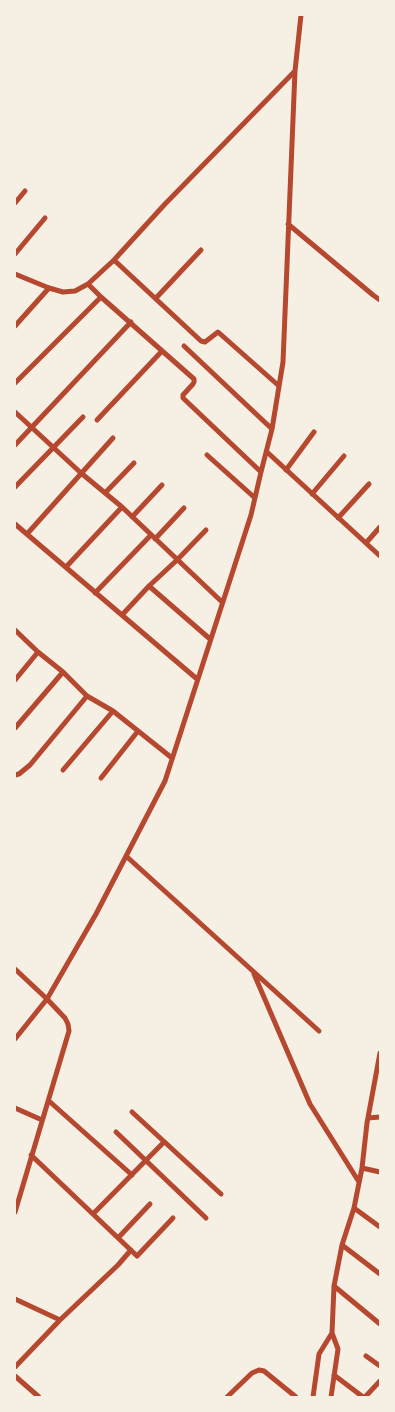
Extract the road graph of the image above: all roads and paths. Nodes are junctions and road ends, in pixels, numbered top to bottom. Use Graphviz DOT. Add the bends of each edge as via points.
graph roads {
  1 [pos="301,15"];
  2 [pos="295,71"];
  3 [pos="26,191"];
  4 [pos="15,203"];
  5 [pos="45,218"];
  6 [pos="288,224"];
  7 [pos="201,250"];
  8 [pos="15,254"];
  9 [pos="114,260"];
  10 [pos="16,275"];
  11 [pos="88,284"];
  12 [pos="49,288"];
  13 [pos="101,297"];
  14 [pos="156,298"];
  15 [pos="380,300"];
  16 [pos="131,322"];
  17 [pos="15,326"];
  18 [pos="184,346"];
  19 [pos="162,351"];
  20 [pos="15,383"];
  21 [pos="279,386"];
  22 [pos="15,412"];
  23 [pos="83,417"];
  24 [pos="97,420"];
  25 [pos="32,427"];
  26 [pos="272,429"];
  27 [pos="314,432"];
  28 [pos="113,438"];
  29 [pos="15,445"];
  30 [pos="54,447"];
  31 [pos="267,452"];
  32 [pos="207,455"];
  33 [pos="344,456"];
  34 [pos="134,463"];
  35 [pos="286,470"];
  36 [pos="261,472"];
  37 [pos="82,473"];
  38 [pos="369,484"];
  39 [pos="162,485"];
  40 [pos="15,487"];
  41 [pos="105,493"];
  42 [pos="312,494"];
  43 [pos="255,498"];
  44 [pos="122,507"];
  45 [pos="184,508"];
  46 [pos="132,517"];
  47 [pos="338,518"];
  48 [pos="15,524"];
  49 [pos="380,527"];
  50 [pos="206,530"];
  51 [pos="27,534"];
  52 [pos="151,535"];
  53 [pos="155,539"];
  54 [pos="366,543"];
  55 [pos="380,556"];
  56 [pos="178,560"];
  57 [pos="66,567"];
  58 [pos="149,586"];
  59 [pos="96,592"];
  60 [pos="222,602"];
  61 [pos="122,615"];
  62 [pos="15,630"];
  63 [pos="210,640"];
  64 [pos="38,652"];
  65 [pos="63,672"];
  66 [pos="197,679"];
  67 [pos="15,680"];
  68 [pos="87,696"];
  69 [pos="113,712"];
  70 [pos="15,728"];
  71 [pos="138,731"];
  72 [pos="172,758"];
  73 [pos="63,770"];
  74 [pos="15,775"];
  75 [pos="101,778"];
  76 [pos="126,856"];
  77 [pos="17,971"];
  78 [pos="253,971"];
  79 [pos="15,978"];
  80 [pos="47,999"];
  81 [pos="319,1031"];
  82 [pos="15,1039"];
  83 [pos="380,1053"];
  84 [pos="377,1087"];
  85 [pos="49,1101"];
  86 [pos="15,1108"];
  87 [pos="132,1112"];
  88 [pos="380,1117"];
  89 [pos="368,1118"];
  90 [pos="42,1120"];
  91 [pos="116,1132"];
  92 [pos="164,1142"];
  93 [pos="31,1155"];
  94 [pos="145,1161"];
  95 [pos="362,1168"];
  96 [pos="380,1172"];
  97 [pos="132,1175"];
  98 [pos="359,1183"];
  99 [pos="221,1194"];
  100 [pos="150,1204"];
  101 [pos="354,1208"];
  102 [pos="15,1212"];
  103 [pos="93,1214"];
  104 [pos="173,1218"];
  105 [pos="206,1218"];
  106 [pos="380,1227"];
  107 [pos="118,1238"];
  108 [pos="342,1245"];
  109 [pos="131,1250"];
  110 [pos="380,1274"];
  111 [pos="334,1286"];
  112 [pos="15,1299"];
  113 [pos="60,1320"];
  114 [pos="380,1324"];
  115 [pos="332,1333"];
  116 [pos="366,1356"];
  117 [pos="380,1366"];
  118 [pos="15,1367"];
  119 [pos="334,1375"];
  120 [pos="15,1376"];
  121 [pos="380,1381"];
  122 [pos="39,1397"];
  123 [pos="227,1397"];
  124 [pos="296,1397"];
  125 [pos="313,1397"];
  126 [pos="331,1397"];
  127 [pos="364,1397"];
  1 -- 2 [label="street"];
  2 -- 6 [label="street"];
  2 -- 9 [label="street"];
  3 -- 4 [label="street"];
  5 -- 8 [label="street"];
  6 -- 15 [label="street"];
  6 -- 21 [label="street" via="283,362"];
  7 -- 14 [label="street"];
  9 -- 11 [label="street"];
  9 -- 14 [label="street"];
  10 -- 12 [label="street"];
  11 -- 12 [label="street" via="63,292"];
  11 -- 13 [label="street"];
  12 -- 17 [label="street"];
  13 -- 16 [label="street"];
  13 -- 20 [label="street"];
  14 -- 21 [label="street" via="201,341 205,342 218,332"];
  16 -- 19 [label="street"];
  16 -- 25 [label="street"];
  18 -- 26 [label="street"];
  19 -- 24 [label="street"];
  19 -- 36 [label="street" via="194,379 183,398"];
  21 -- 26 [label="street"];
  22 -- 25 [label="street"];
  23 -- 30 [label="street"];
  25 -- 29 [label="street"];
  25 -- 30 [label="street"];
  26 -- 31 [label="street"];
  27 -- 35 [label="street"];
  28 -- 37 [label="street"];
  30 -- 37 [label="street"];
  30 -- 40 [label="street"];
  31 -- 35 [label="street"];
  31 -- 36 [label="street"];
  32 -- 43 [label="street"];
  33 -- 42 [label="street"];
  34 -- 41 [label="street"];
  35 -- 42 [label="street"];
  36 -- 43 [label="street"];
  37 -- 41 [label="street"];
  37 -- 51 [label="street"];
  38 -- 47 [label="street"];
  39 -- 46 [label="street"];
  41 -- 44 [label="street"];
  42 -- 47 [label="street"];
  43 -- 60 [label="street"];
  44 -- 46 [label="street"];
  44 -- 57 [label="street"];
  45 -- 53 [label="street"];
  46 -- 52 [label="street"];
  47 -- 54 [label="street"];
  48 -- 51 [label="street"];
  49 -- 54 [label="street"];
  50 -- 56 [label="street"];
  51 -- 57 [label="street"];
  52 -- 53 [label="street"];
  52 -- 59 [label="street"];
  53 -- 56 [label="street"];
  54 -- 55 [label="street"];
  56 -- 58 [label="street"];
  56 -- 60 [label="street"];
  57 -- 59 [label="street"];
  58 -- 61 [label="street"];
  58 -- 63 [label="street"];
  59 -- 61 [label="street"];
  60 -- 63 [label="street"];
  61 -- 66 [label="street"];
  62 -- 64 [label="street"];
  63 -- 66 [label="street"];
  64 -- 65 [label="street"];
  64 -- 67 [label="street"];
  65 -- 68 [label="street"];
  65 -- 70 [label="street"];
  66 -- 72 [label="street"];
  68 -- 69 [label="street"];
  68 -- 74 [label="street" via="30,765"];
  69 -- 71 [label="street"];
  69 -- 73 [label="street"];
  71 -- 72 [label="street"];
  71 -- 75 [label="street"];
  72 -- 76 [label="street" via="164,781"];
  76 -- 78 [label="street"];
  76 -- 80 [label="street"];
  77 -- 79 [label="street"];
  77 -- 80 [label="street"];
  78 -- 81 [label="street"];
  78 -- 98 [label="street" via="310,1104"];
  80 -- 82 [label="street"];
  80 -- 85 [label="street" via="65,1018 69,1031"];
  83 -- 84 [label="street"];
  84 -- 89 [label="street"];
  85 -- 90 [label="street"];
  85 -- 97 [label="street"];
  86 -- 90 [label="street"];
  87 -- 92 [label="street"];
  88 -- 89 [label="street"];
  89 -- 95 [label="street"];
  90 -- 93 [label="street"];
  91 -- 94 [label="street"];
  92 -- 94 [label="street"];
  92 -- 99 [label="street"];
  93 -- 102 [label="street"];
  93 -- 103 [label="street"];
  94 -- 97 [label="street"];
  94 -- 105 [label="street"];
  95 -- 96 [label="street"];
  95 -- 98 [label="street"];
  97 -- 103 [label="street"];
  98 -- 101 [label="street"];
  100 -- 107 [label="street"];
  101 -- 106 [label="street"];
  101 -- 108 [label="street"];
  103 -- 107 [label="street"];
  104 -- 109 [label="street" via="137,1256"];
  107 -- 109 [label="street"];
  108 -- 110 [label="street"];
  108 -- 111 [label="street"];
  109 -- 113 [label="street"];
  111 -- 114 [label="street"];
  111 -- 115 [label="street"];
  112 -- 113 [label="street"];
  113 -- 118 [label="street"];
  115 -- 119 [label="street" via="338,1349"];
  115 -- 125 [label="street" via="319,1354"];
  116 -- 117 [label="street"];
  119 -- 126 [label="street"];
  119 -- 127 [label="street"];
  120 -- 122 [label="street"];
  121 -- 127 [label="street"];
  123 -- 124 [label="street" via="258,1370 264,1371"];
}
